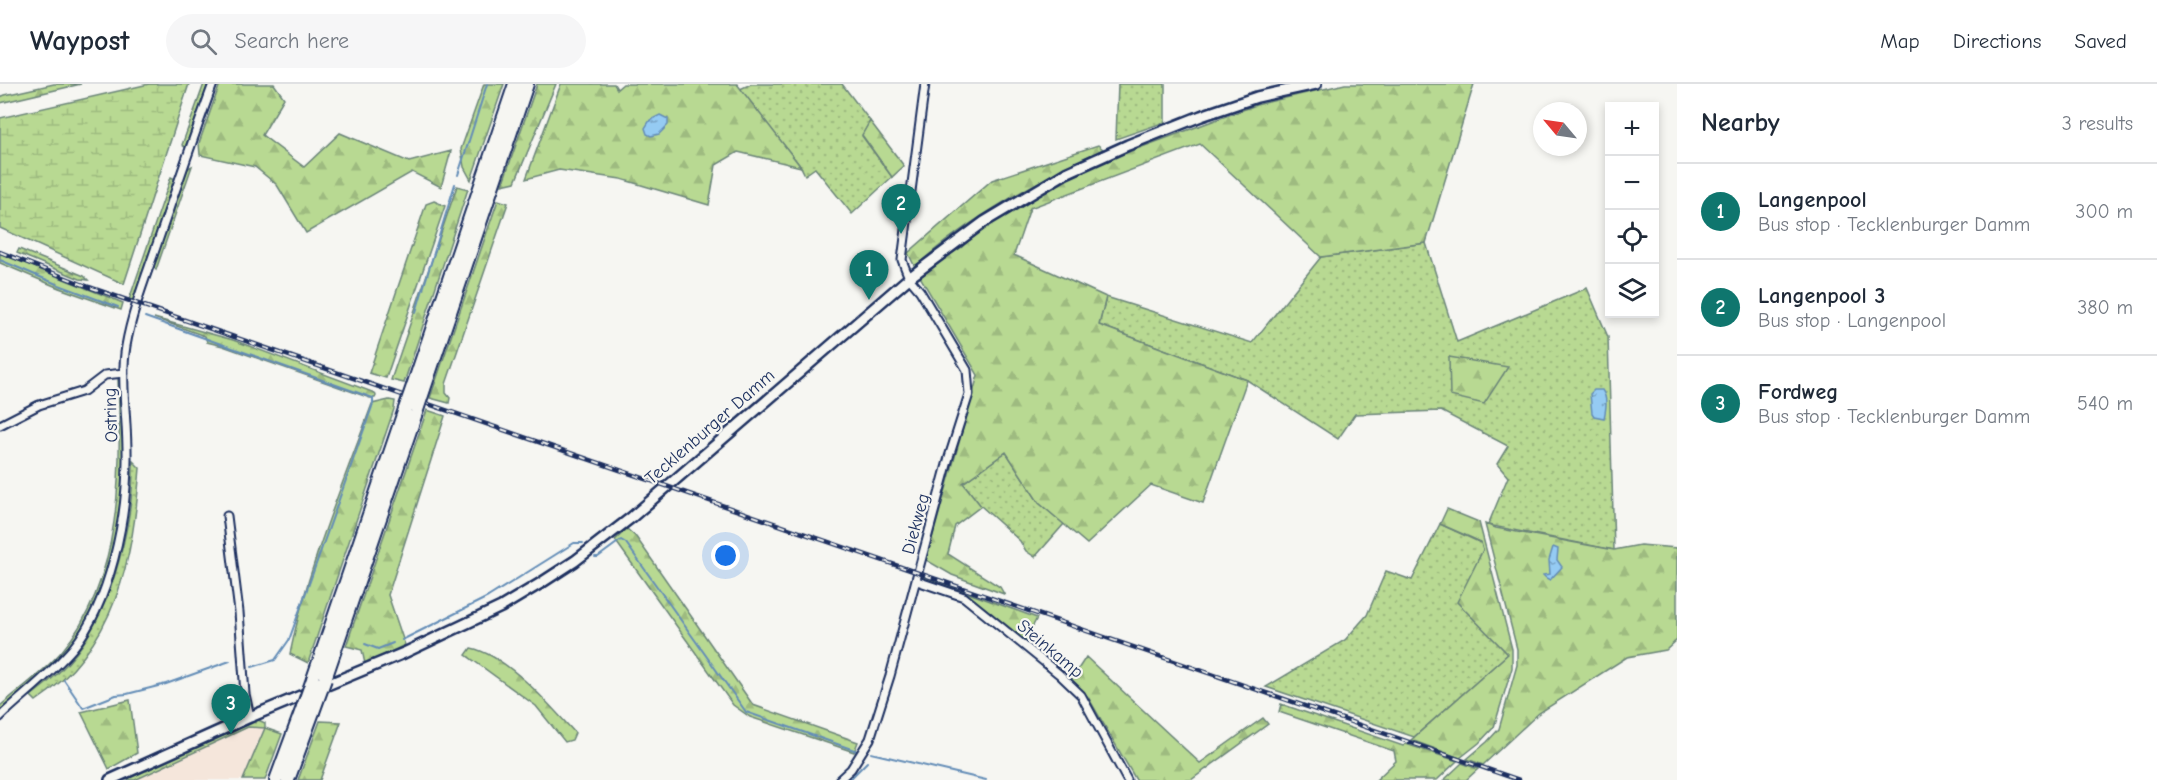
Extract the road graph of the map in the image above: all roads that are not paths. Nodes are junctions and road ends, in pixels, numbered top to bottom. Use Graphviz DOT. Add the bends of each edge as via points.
graph roads {
  1 [pos="213,84"];
  2 [pos="515,84"];
  3 [pos="527,84"];
  4 [pos="925,84"];
  5 [pos="1317,84"];
  6 [pos="909,278"];
  7 [pos="124,373"];
  8 [pos="418,387"];
  9 [pos="0,425"];
  10 [pos="227,516"];
  11 [pos="917,580"];
  12 [pos="308,710"];
  13 [pos="0,717"];
  14 [pos="250,717"];
  15 [pos="110,780"];
  16 [pos="276,780"];
  17 [pos="288,780"];
  18 [pos="839,780"];
  19 [pos="1127,780"];
  1 -- 7 [label="street, Ostring" via="137,303"];
  2 -- 8 [label="highway"];
  3 -- 8 [label="highway"];
  4 -- 6 [label="street" via="902,253"];
  5 -- 6 [label="main road, Tecklenburger Damm" via="1257,97 1201,116 1066,173 984,222"];
  6 -- 11 [label="street, Diekweg" via="967,370 969,394"];
  6 -- 14 [label="main road, Tecklenburger Damm" via="632,517 558,572 501,607 444,635"];
  7 -- 9 [label="street" via="105,375 84,390 39,405"];
  7 -- 13 [label="street, Ostring" via="128,461 125,498 104,587 75,646"];
  8 -- 12 [label="highway, bridge"];
  10 -- 14 [label="street"];
  11 -- 18 [label="street, Diekweg" via="870,739"];
  11 -- 19 [label="street, Steinkamp" via="964,597 1059,674 1081,695"];
  12 -- 16 [label="highway"];
  12 -- 17 [label="highway"];
  14 -- 15 [label="main road, Tecklenburger Damm"];
}
